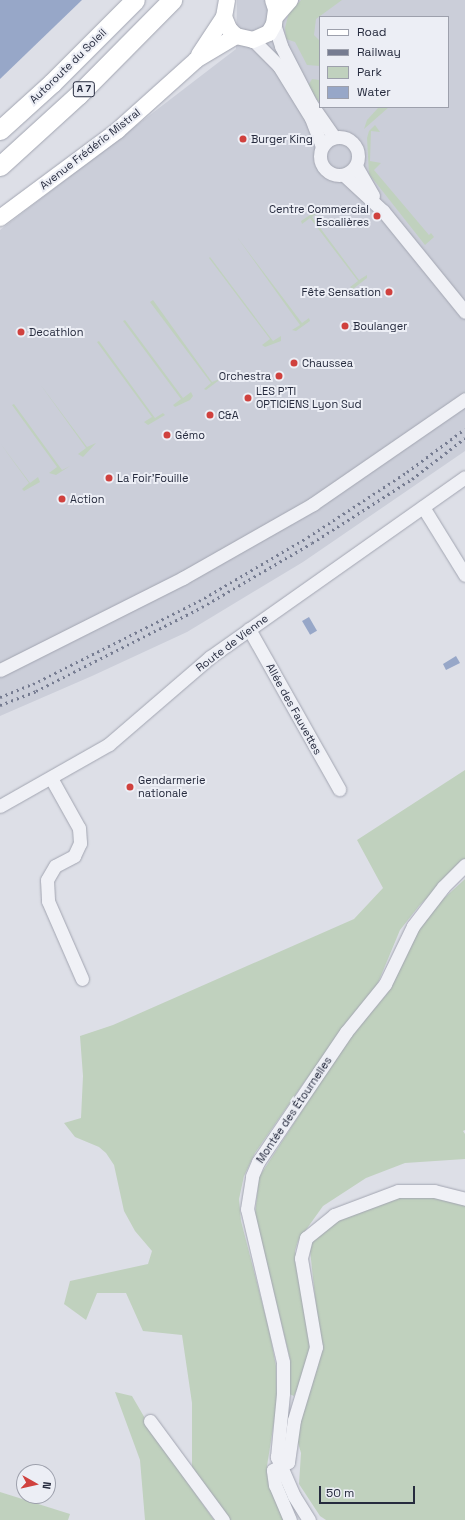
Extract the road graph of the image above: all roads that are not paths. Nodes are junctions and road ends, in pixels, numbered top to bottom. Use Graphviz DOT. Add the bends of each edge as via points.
graph roads {
  1 [pos="135,0"];
  2 [pos="172,0"];
  3 [pos="227,0"];
  4 [pos="290,0"];
  5 [pos="275,13"];
  6 [pos="224,17"];
  7 [pos="236,36"];
  8 [pos="253,40"];
  9 [pos="196,60"];
  10 [pos="291,76"];
  11 [pos="0,130"];
  12 [pos="334,137"];
  13 [pos="322,146"];
  14 [pos="0,166"];
  15 [pos="356,166"];
  16 [pos="344,175"];
  17 [pos="383,211"];
  18 [pos="0,218"];
  19 [pos="465,312"];
  20 [pos="465,399"];
  21 [pos="465,477"];
  22 [pos="423,507"];
  23 [pos="465,575"];
  24 [pos="249,629"];
  25 [pos="0,670"];
  26 [pos="51,778"];
  27 [pos="339,789"];
  28 [pos="0,806"];
  29 [pos="465,865"];
  30 [pos="82,979"];
  31 [pos="465,1199"];
  32 [pos="150,1421"];
  33 [pos="279,1465"];
  34 [pos="223,1520"];
  35 [pos="290,1520"];
  36 [pos="309,1520"];
  1 -- 11 [label="highway, Autoroute du Soleil / A 7" via="52,83"];
  2 -- 14 [label="highway, A 7" via="78,95"];
  3 -- 6 [label="main road"];
  4 -- 5 [label="main road"];
  5 -- 8 [label="main road" via="268,33"];
  5 -- 10 [label="street" via="281,46"];
  6 -- 7 [label="main road" via="229,29"];
  6 -- 9 [label="main road, Avenue Frédéric Mistral"];
  7 -- 8 [label="main road"];
  7 -- 9 [label="main road, Avenue Frédéric Mistral"];
  8 -- 10 [label="street"];
  9 -- 18 [label="main road, Avenue Frédéric Mistral" via="117,130"];
  10 -- 12 [label="street"];
  10 -- 13 [label="street"];
  12 -- 13 [label="street"];
  12 -- 15 [label="street" via="344,137 354,143 358,154"];
  13 -- 16 [label="street" via="320,156 325,170 334,175"];
  15 -- 16 [label="street"];
  15 -- 17 [label="street"];
  16 -- 17 [label="street"];
  17 -- 19 [label="street"];
  20 -- 25 [label="street" via="313,504 183,578"];
  21 -- 22 [label="street, Route de Vienne"];
  22 -- 23 [label="street"];
  22 -- 24 [label="street, Route de Vienne"];
  24 -- 26 [label="street, Route de Vienne" via="210,658 109,744"];
  24 -- 27 [label="street, Allée des Fauvettes"];
  26 -- 28 [label="street, Route de Vienne"];
  26 -- 30 [label="street" via="79,828 80,843 74,856 55,866 47,880 48,901"];
  29 -- 33 [label="street, Montée des Étournelles" via="442,887 413,926 385,984 346,1032 258,1162 252,1176 247,1209 283,1362 284,1392 277,1457"];
  31 -- 33 [label="street" via="434,1191 398,1192 334,1215 306,1238 301,1258 316,1347 294,1420 288,1462"];
  32 -- 34 [label="street"];
  33 -- 35 [label="street" via="273,1470 275,1485"];
  33 -- 36 [label="street, Montée des Étournelles"];
}
